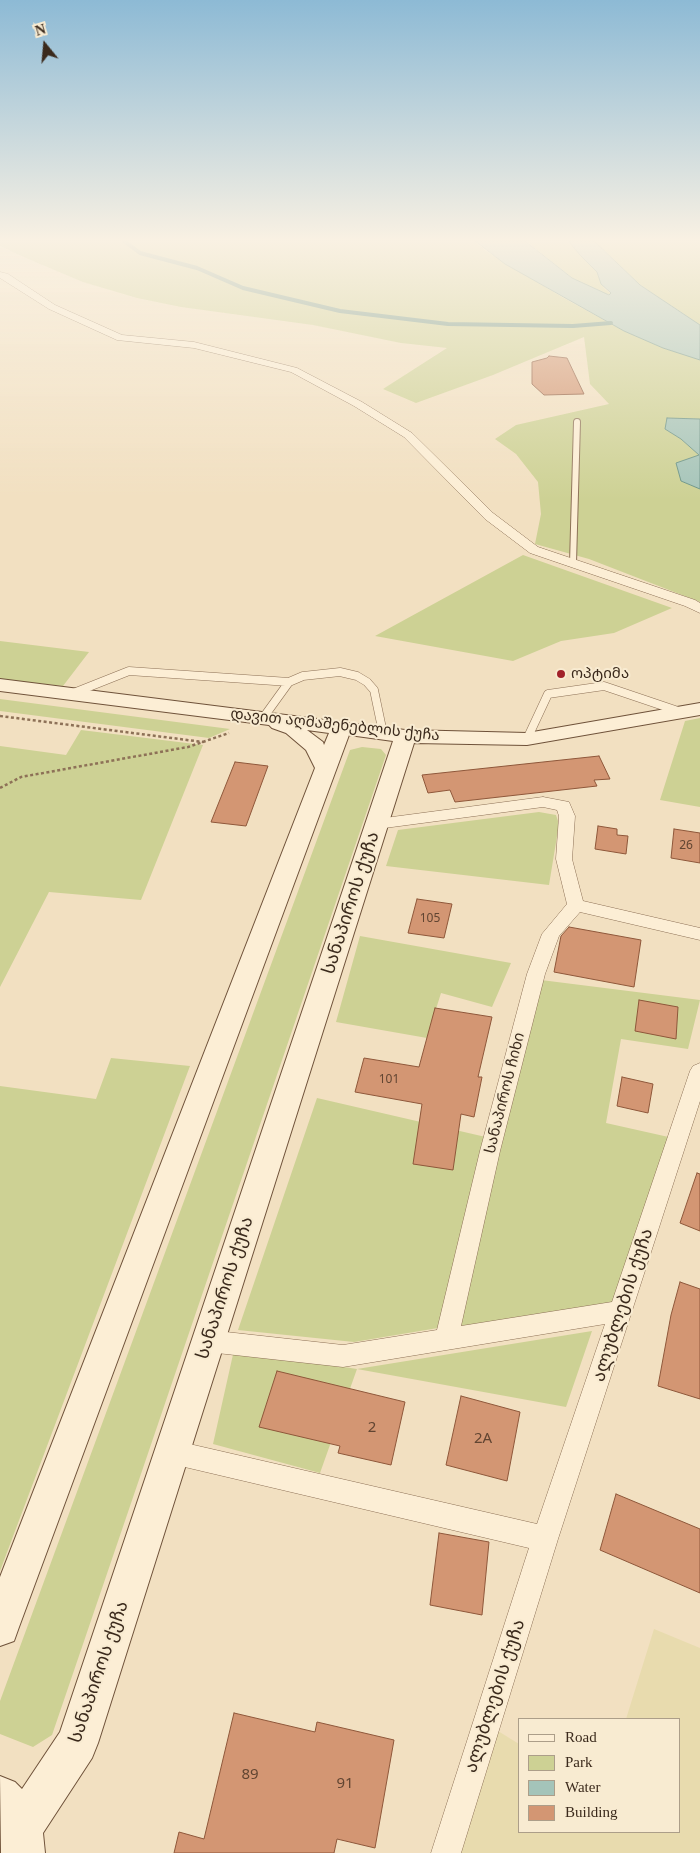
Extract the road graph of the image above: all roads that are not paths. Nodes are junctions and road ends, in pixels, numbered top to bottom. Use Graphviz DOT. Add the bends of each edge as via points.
graph roads {
  1 [pos="97,327"];
  2 [pos="576,422"];
  3 [pos="573,563"];
  4 [pos="700,608"];
  5 [pos="289,682"];
  6 [pos="0,685"];
  7 [pos="71,694"];
  8 [pos="692,711"];
  9 [pos="263,718"];
  10 [pos="341,728"];
  11 [pos="394,734"];
  12 [pos="527,739"];
  13 [pos="326,768"];
  14 [pos="377,824"];
  15 [pos="576,904"];
  16 [pos="700,934"];
  17 [pos="700,1070"];
  18 [pos="621,1311"];
  19 [pos="446,1339"];
  20 [pos="208,1341"];
  21 [pos="172,1452"];
  22 [pos="545,1539"];
  23 [pos="0,1627"];
  24 [pos="15,1826"];
  25 [pos="446,1853"];
  1 -- 3 [label="street" via="120,338 194,345 294,370 408,435 489,516 534,550"];
  2 -- 3 [label="lane"];
  3 -- 4 [label="street"];
  5 -- 7 [label="lane" via="129,671"];
  5 -- 9 [label="lane"];
  5 -- 11 [label="lane" via="322,672 357,676 374,690"];
  6 -- 7 [label="main road, დავით აღმაშენებლის ქუჩა"];
  7 -- 9 [label="main road, დავით აღმაშენებლის ქუჩა"];
  8 -- 12 [label="main road, დავით აღმაშენებლის ქუჩა"];
  8 -- 12 [label="lane" via="604,686 548,694"];
  9 -- 10 [label="main road, დავით აღმაშენებლის ქუჩა"];
  9 -- 13 [label="main road" via="293,729 315,747"];
  10 -- 11 [label="main road, დავით აღმაშენებლის ქუჩა"];
  10 -- 13 [label="main road"];
  11 -- 12 [label="main road, დავით აღმაშენებლის ქუჩა"];
  11 -- 14 [label="main road, სანაპიროს ქუჩა"];
  13 -- 23 [label="main road"];
  14 -- 15 [label="street" via="543,802 563,806 567,816 564,859"];
  14 -- 20 [label="main road, სანაპიროს ქუჩა"];
  15 -- 16 [label="street"];
  15 -- 19 [label="street, სანაპიროს ჩიხი" via="551,934 536,974"];
  17 -- 18 [label="street, ალუბლების ქუჩა"];
  18 -- 19 [label="street"];
  18 -- 22 [label="street, ალუბლების ქუჩა"];
  19 -- 20 [label="street" via="343,1356"];
  20 -- 21 [label="main road, სანაპიროს ქუჩა"];
  21 -- 22 [label="street"];
  21 -- 24 [label="main road, სანაპიროს ქუჩა" via="77,1743"];
  22 -- 25 [label="street, ალუბლების ქუჩა"];
}
